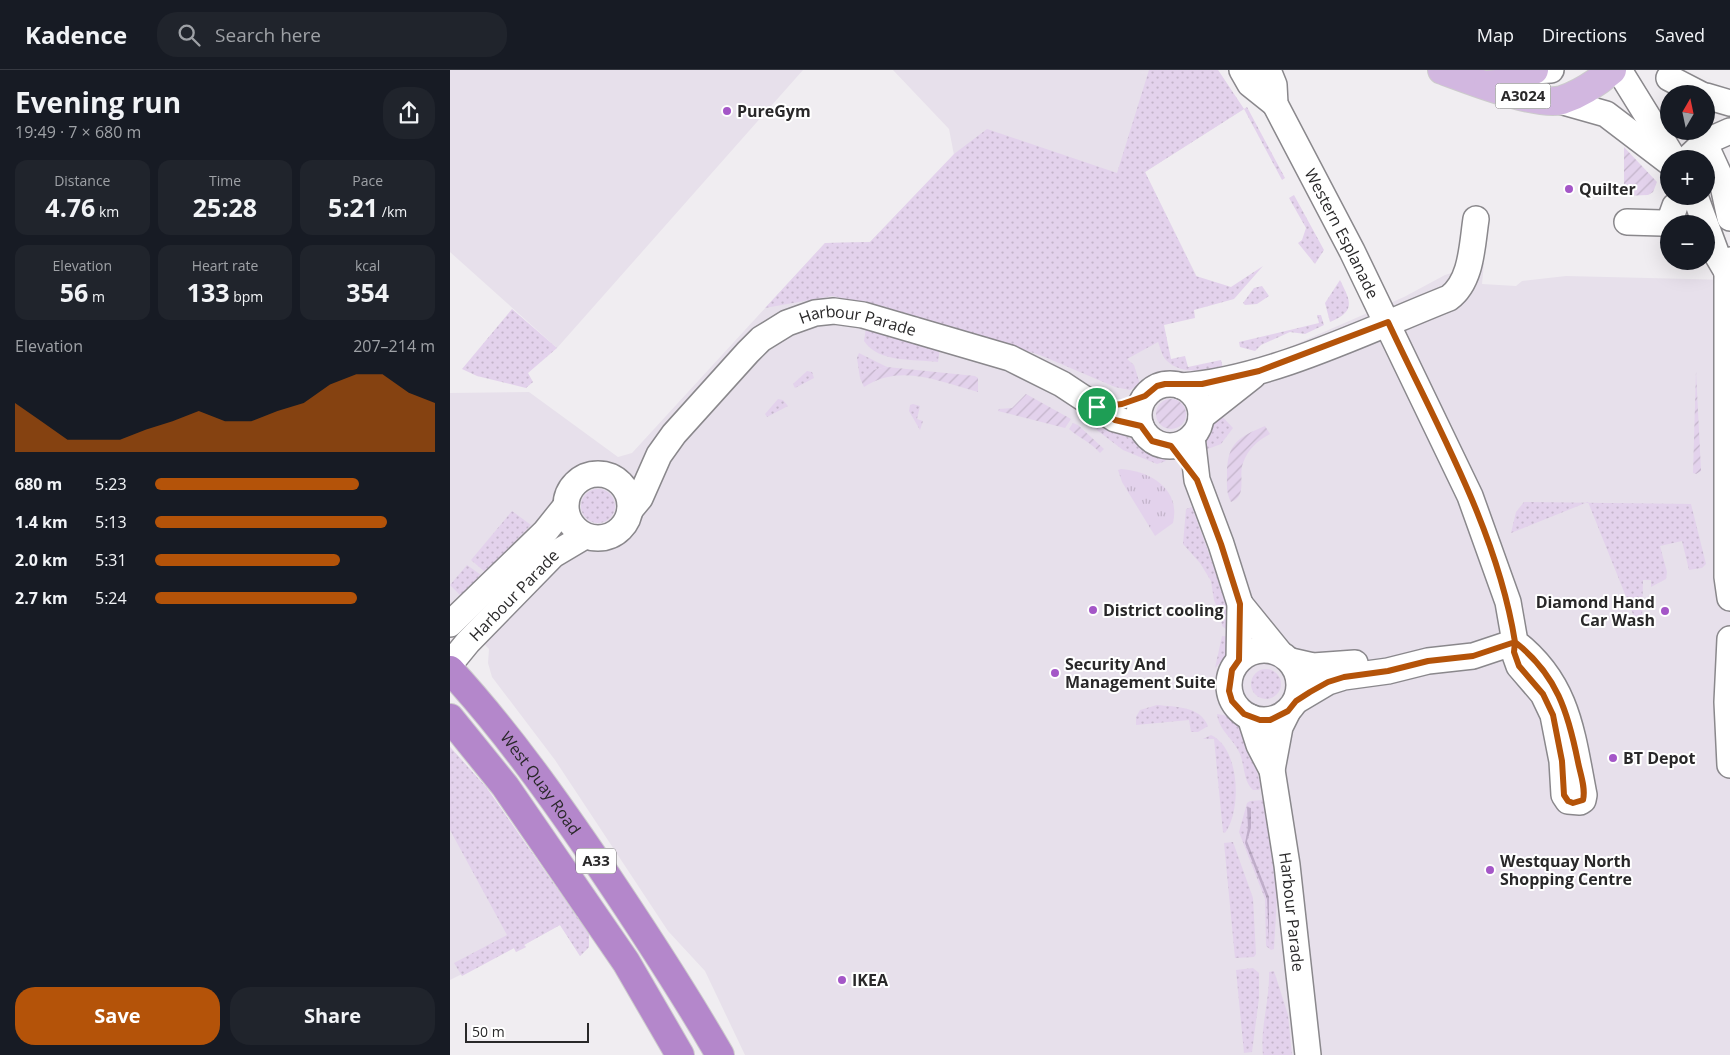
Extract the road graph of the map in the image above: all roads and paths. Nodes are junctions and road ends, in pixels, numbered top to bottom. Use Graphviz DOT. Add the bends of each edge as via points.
graph roads {
  1 [pos="1242,70"];
  2 [pos="1442,70"];
  3 [pos="1533,70"];
  4 [pos="1551,70"];
  5 [pos="1612,70"];
  6 [pos="1619,70"];
  7 [pos="1275,82"];
  8 [pos="1486,85"];
  9 [pos="1715,99"];
  10 [pos="1560,101"];
  11 [pos="1730,103"];
  12 [pos="1730,131"];
  13 [pos="1697,144"];
  14 [pos="1668,150"];
  15 [pos="1660,155"];
  16 [pos="1717,164"];
  17 [pos="1682,205"];
  18 [pos="1687,205"];
  19 [pos="1730,218"];
  20 [pos="1627,222"];
  21 [pos="1468,233"];
  22 [pos="1729,266"];
  23 [pos="1388,322"];
  24 [pos="1259,371"];
  25 [pos="1181,386"];
  26 [pos="1145,396"];
  27 [pos="1097,407"];
  28 [pos="1141,426"];
  29 [pos="1188,433"];
  30 [pos="659,455"];
  31 [pos="613,478"];
  32 [pos="565,507"];
  33 [pos="630,510"];
  34 [pos="585,536"];
  35 [pos="1730,598"];
  36 [pos="1240,604"];
  37 [pos="450,624"];
  38 [pos="1730,639"];
  39 [pos="1515,642"];
  40 [pos="1285,656"];
  41 [pos="1239,660"];
  42 [pos="1428,661"];
  43 [pos="450,664"];
  44 [pos="450,670"];
  45 [pos="1292,706"];
  46 [pos="1250,717"];
  47 [pos="450,718"];
  48 [pos="1730,765"];
  49 [pos="1272,770"];
  50 [pos="680,1055"];
  51 [pos="720,1055"];
  52 [pos="1308,1055"];
  1 -- 7 [label="street, Western Esplanade" via="1250,84"];
  2 -- 8 [label="main road, A3024"];
  3 -- 4 [label="street"];
  3 -- 8 [label="main road, A3024" via="1505,83"];
  5 -- 10 [label="main road, A3024"];
  6 -- 14 [label="street"];
  7 -- 23 [label="street, Western Esplanade"];
  8 -- 10 [label="main road, A3024" via="1529,98"];
  9 -- 11 [label="street"];
  10 -- 15 [label="street" via="1606,114"];
  12 -- 13 [label="street"];
  13 -- 16 [label="street"];
  16 -- 19 [label="street"];
  17 -- 20 [label="street" via="1670,220 1662,223"];
  18 -- 22 [label="street" via="1717,255"];
  21 -- 23 [label="street" via="1470,260 1458,292"];
  22 -- 35 [label="street" via="1726,474"];
  23 -- 24 [label="street"];
  23 -- 39 [label="street, Western Esplanade" via="1470,496 1508,602"];
  24 -- 25 [label="street"];
  24 -- 29 [label="street"];
  25 -- 26 [label="street" via="1157,386"];
  25 -- 29 [label="street" via="1196,398"];
  26 -- 27 [label="street" via="1122,404"];
  26 -- 28 [label="street" via="1138,416"];
  27 -- 28 [label="street, Harbour Parade" via="1115,420"];
  27 -- 30 [label="street, Harbour Parade" via="1062,384 1010,358 863,315 814,313 786,323 761,339 674,434"];
  28 -- 29 [label="street" via="1152,441"];
  29 -- 36 [label="street" via="1197,480"];
  30 -- 31 [label="street, Harbour Parade" via="627,474"];
  30 -- 33 [label="street, Harbour Parade" via="644,489"];
  31 -- 32 [label="street" via="601,474 582,478 569,492"];
  31 -- 33 [label="street" via="626,491"];
  32 -- 34 [label="street" via="571,524"];
  32 -- 37 [label="street, Harbour Parade" via="545,532"];
  33 -- 34 [label="street" via="625,523 612,535"];
  34 -- 43 [label="street, Harbour Parade" via="553,555"];
  36 -- 40 [label="street"];
  36 -- 41 [label="street"];
  38 -- 48 [label="street" via="1727,702"];
  39 -- 39 [label="street, Western Esplanade" via="1534,657 1552,682 1567,714 1584,795 1580,802 1568,801 1564,795 1562,761 1553,715 1543,694 1519,666 1514,652"];
  39 -- 42 [label="street" via="1473,656"];
  40 -- 41 [label="street" via="1269,649 1247,653"];
  40 -- 42 [label="street" via="1313,666"];
  40 -- 45 [label="street" via="1300,680"];
  41 -- 46 [label="street" via="1232,670 1229,691 1239,709"];
  42 -- 45 [label="street" via="1328,682"];
  44 -- 51 [label="highway, West Quay Road / A33" via="539,777 660,957"];
  45 -- 46 [label="street" via="1270,720"];
  45 -- 49 [label="street, Harbour Parade" via="1280,727"];
  46 -- 49 [label="street, Harbour Parade" via="1259,746"];
  47 -- 50 [label="highway, West Quay Road / A33" via="505,786 604,930 660,1016"];
  49 -- 52 [label="street, Harbour Parade" via="1287,865"];
}
